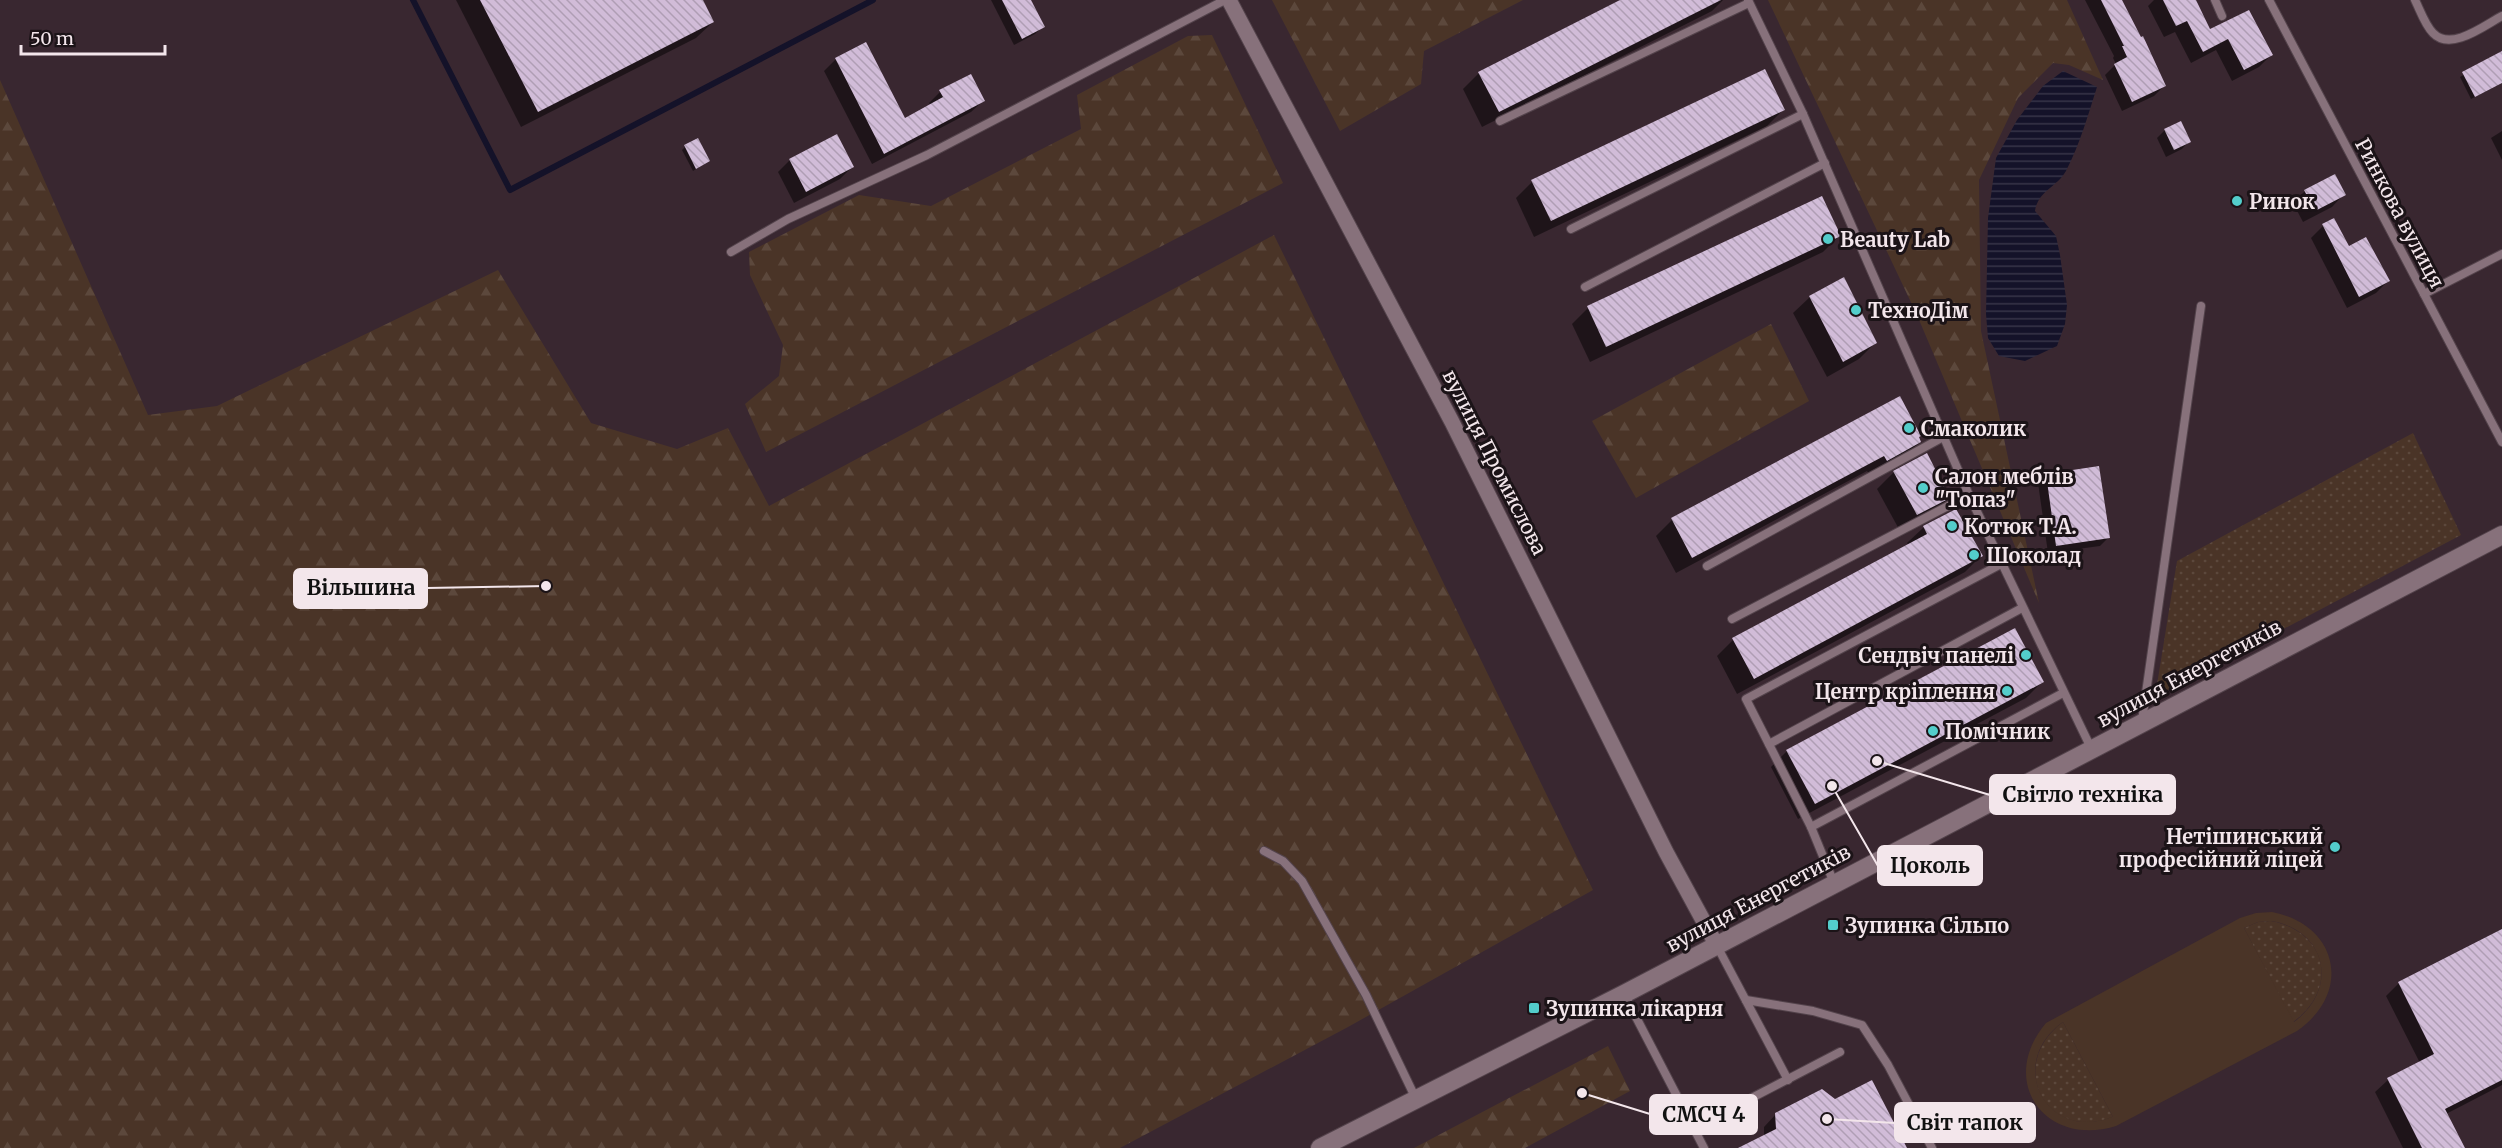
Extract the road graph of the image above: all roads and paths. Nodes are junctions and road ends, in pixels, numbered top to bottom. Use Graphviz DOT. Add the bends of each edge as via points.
graph roads {
  1 [pos="1227,0"];
  2 [pos="2214,0"];
  3 [pos="2269,0"];
  4 [pos="2415,0"];
  5 [pos="1748,1"];
  6 [pos="2222,16"];
  7 [pos="2502,16"];
  8 [pos="1803,114"];
  9 [pos="1500,121"];
  10 [pos="1825,164"];
  11 [pos="1571,229"];
  12 [pos="731,252"];
  13 [pos="2502,254"];
  14 [pos="1585,286"];
  15 [pos="2424,294"];
  16 [pos="2201,306"];
  17 [pos="1945,436"];
  18 [pos="2502,442"];
  19 [pos="1969,495"];
  20 [pos="2502,535"];
  21 [pos="2002,563"];
  22 [pos="1707,566"];
  23 [pos="2022,608"];
  24 [pos="1732,619"];
  25 [pos="2063,693"];
  26 [pos="2142,723"];
  27 [pos="1769,744"];
  28 [pos="2092,750"];
  29 [pos="1811,827"];
  30 [pos="1264,850"];
  31 [pos="1834,883"];
  32 [pos="1717,946"];
  33 [pos="1624,994"];
  34 [pos="1746,1000"];
  35 [pos="1840,1052"];
  36 [pos="1788,1080"];
  37 [pos="1416,1099"];
  38 [pos="1694,1128"];
  39 [pos="1320,1148"];
  40 [pos="1704,1148"];
  41 [pos="1932,1148"];
  1 -- 12 [label="lane" via="927,155 788,219"];
  1 -- 32 [label="street, вулиця Промислова" via="1452,422"];
  2 -- 6 [label="lane"];
  3 -- 15 [label="lane, Ринкова вулиця"];
  4 -- 7 [label="lane" via="2433,33 2443,39 2460,38"];
  5 -- 8 [label="lane"];
  5 -- 9 [label="lane"];
  8 -- 10 [label="lane"];
  8 -- 11 [label="lane"];
  10 -- 14 [label="lane"];
  10 -- 17 [label="lane"];
  13 -- 15 [label="lane"];
  15 -- 18 [label="lane, Ринкова вулиця"];
  16 -- 26 [label="lane"];
  17 -- 19 [label="lane"];
  17 -- 22 [label="lane"];
  19 -- 21 [label="lane"];
  19 -- 24 [label="lane"];
  20 -- 26 [label="main road, вулиця Енергетиків"];
  21 -- 23 [label="lane"];
  21 -- 27 [label="lane" via="1746,699"];
  23 -- 25 [label="lane"];
  23 -- 27 [label="lane"];
  25 -- 28 [label="lane"];
  25 -- 29 [label="lane"];
  26 -- 28 [label="main road, вулиця Енергетиків"];
  27 -- 29 [label="lane"];
  28 -- 31 [label="main road, вулиця Енергетиків"];
  29 -- 31 [label="lane"];
  30 -- 37 [label="lane" via="1283,861 1302,881 1366,995"];
  31 -- 32 [label="main road, вулиця Енергетиків"];
  32 -- 33 [label="main road, вулиця Енергетиків"];
  32 -- 34 [label="lane"];
  33 -- 37 [label="main road, вулиця Енергетиків"];
  33 -- 38 [label="lane"];
  34 -- 36 [label="lane"];
  34 -- 41 [label="lane" via="1813,1011 1862,1025"];
  35 -- 36 [label="lane"];
  36 -- 38 [label="lane"];
  37 -- 39 [label="main road, вулиця Енергетиків"];
  38 -- 40 [label="lane"];
}
